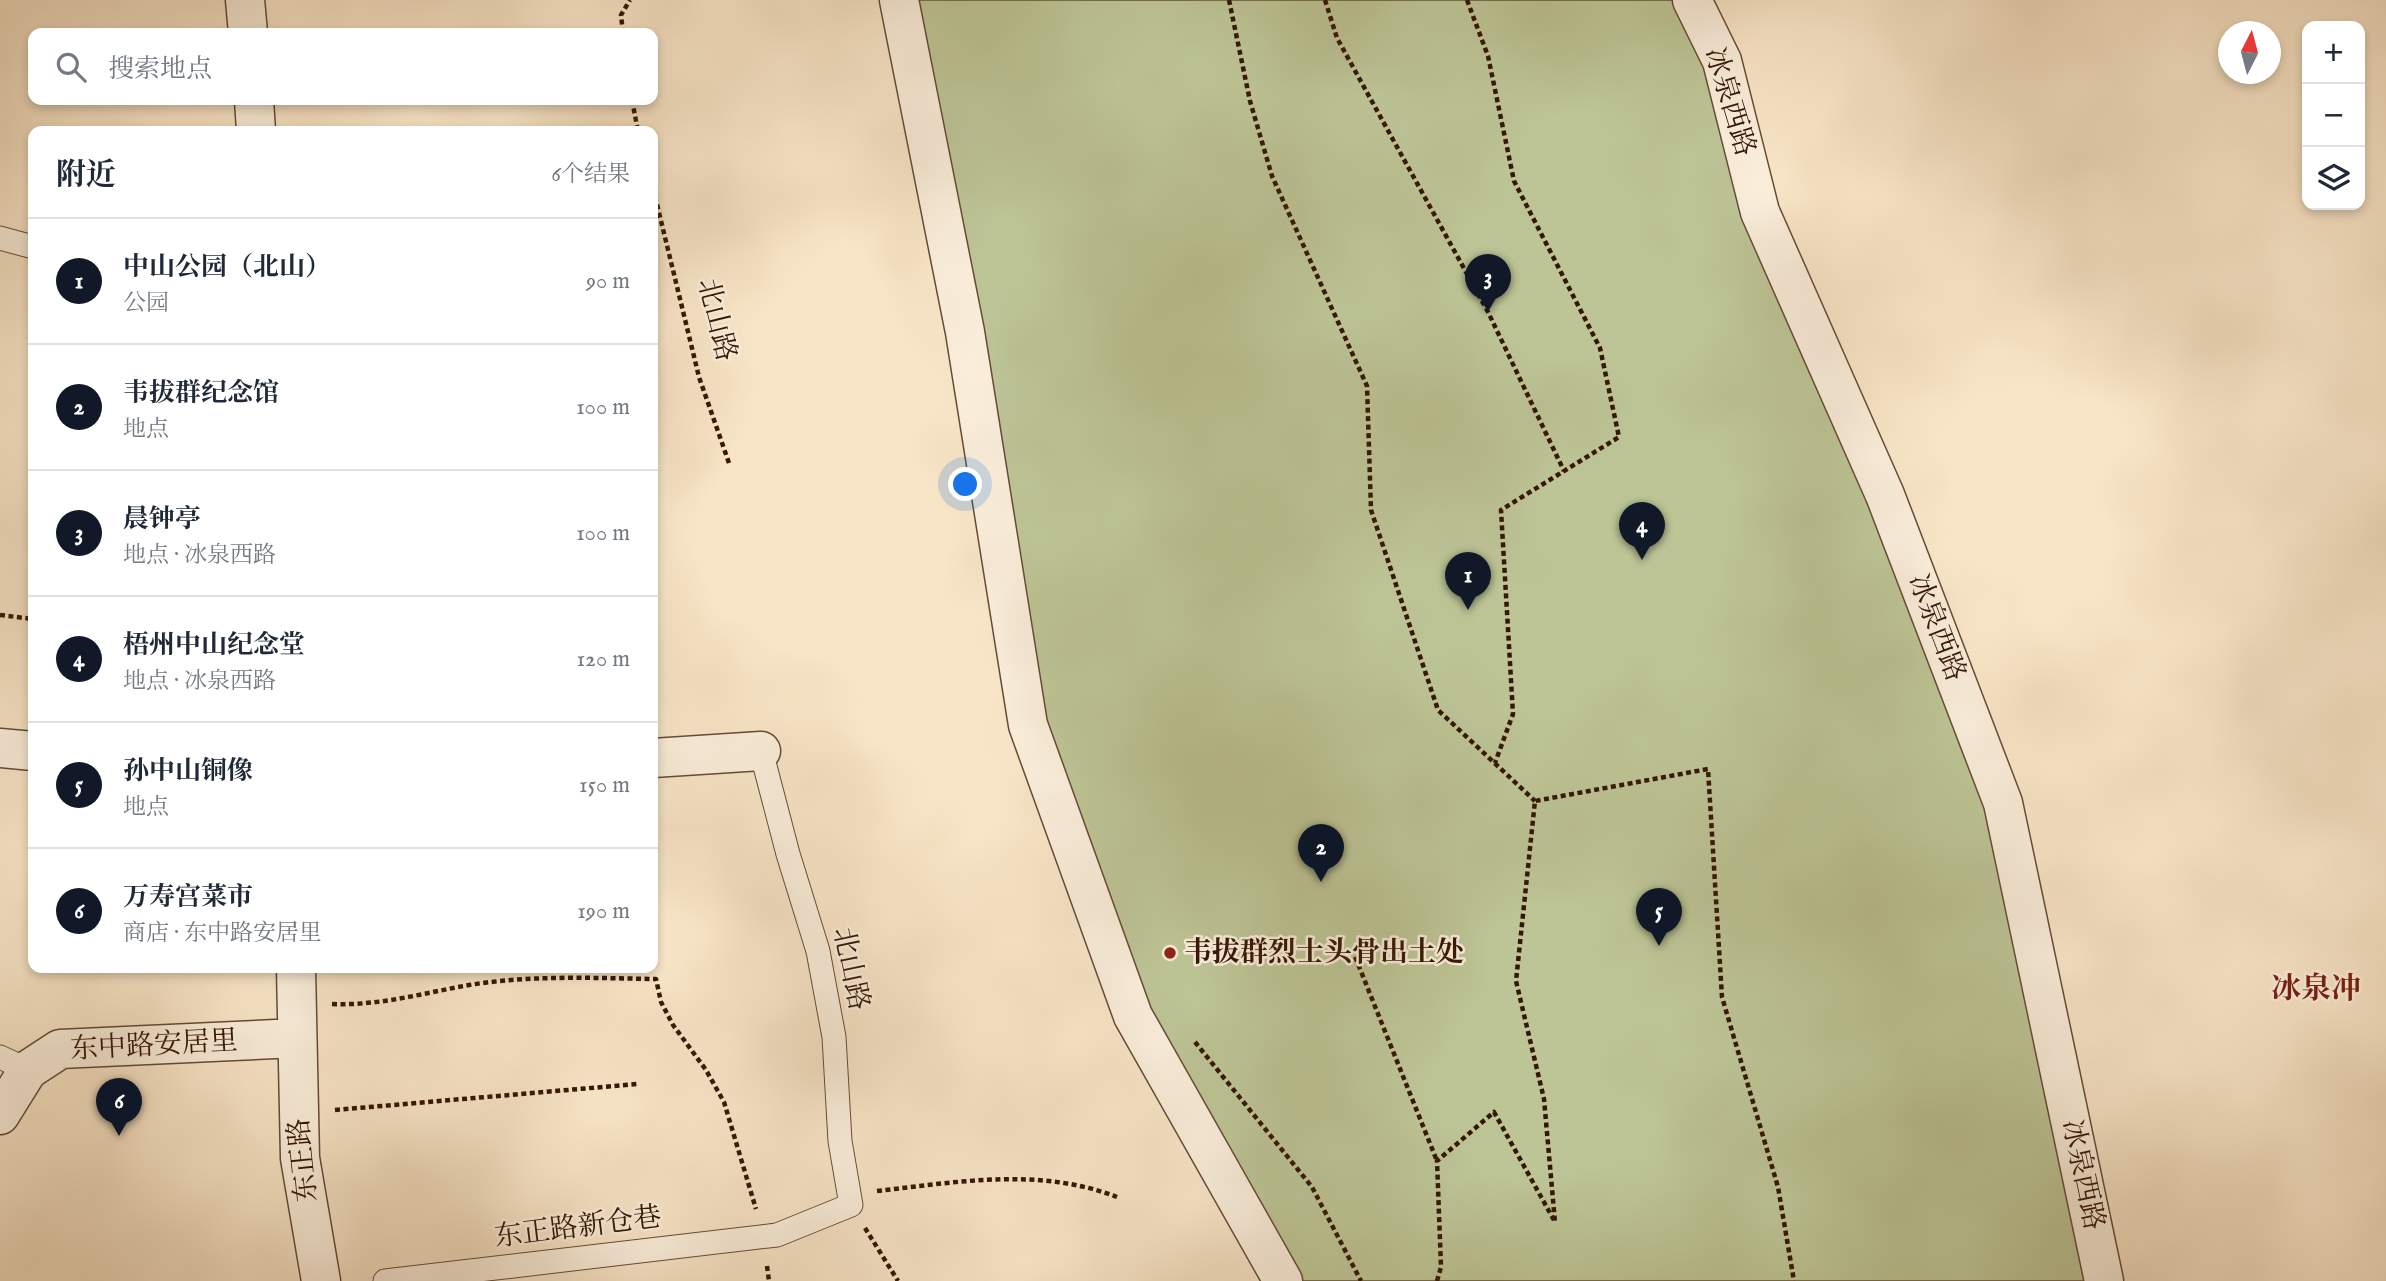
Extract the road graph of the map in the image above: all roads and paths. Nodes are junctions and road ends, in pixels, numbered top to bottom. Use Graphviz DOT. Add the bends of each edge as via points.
graph roads {
  1 [pos="245,0"];
  2 [pos="630,0"];
  3 [pos="899,0"];
  4 [pos="1229,0"];
  5 [pos="1325,0"];
  6 [pos="1468,0"];
  7 [pos="1692,0"];
  8 [pos="248,28"];
  9 [pos="622,28"];
  10 [pos="254,105"];
  11 [pos="633,105"];
  12 [pos="257,126"];
  13 [pos="637,126"];
  14 [pos="658,209"];
  15 [pos="0,238"];
  16 [pos="28,246"];
  17 [pos="729,463"];
  18 [pos="1564,471"];
  19 [pos="0,615"];
  20 [pos="28,618"];
  21 [pos="0,748"];
  22 [pos="28,751"];
  23 [pos="761,751"];
  24 [pos="658,758"];
  25 [pos="1495,763"];
  26 [pos="1535,801"];
  27 [pos="1352,948"];
  28 [pos="296,1003"];
  29 [pos="1191,1037"];
  30 [pos="14,1063"];
  31 [pos="637,1084"];
  32 [pos="299,1114"];
  33 [pos="0,1115"];
  34 [pos="1437,1161"];
  35 [pos="1117,1197"];
  36 [pos="851,1205"];
  37 [pos="770,1236"];
  38 [pos="321,1281"];
  39 [pos="386,1281"];
  40 [pos="769,1281"];
  41 [pos="898,1281"];
  42 [pos="1283,1281"];
  43 [pos="1361,1281"];
  44 [pos="1437,1281"];
  45 [pos="1794,1281"];
  46 [pos="2104,1281"];
  1 -- 8 [label="street"];
  2 -- 9 [label="path" via="621,15"];
  3 -- 42 [label="street" via="965,332 1028,725 1133,1016"];
  4 -- 25 [label="path" via="1250,101 1272,176 1367,386 1371,510 1438,710"];
  5 -- 18 [label="path" via="1337,38 1488,312"];
  6 -- 18 [label="path" via="1488,56 1514,181 1600,348 1619,438"];
  7 -- 46 [label="street, 冰泉西路" via="1722,61 1760,212 1885,495 2003,803"];
  10 -- 12 [label="street"];
  11 -- 13 [label="path"];
  14 -- 17 [label="path, 北山路" via="699,377"];
  15 -- 16 [label="lane"];
  18 -- 25 [label="path" via="1501,510 1513,714"];
  19 -- 20 [label="path"];
  21 -- 22 [label="street"];
  23 -- 24 [label="street"];
  23 -- 36 [label="lane, 北山路" via="818,951 834,1037 840,1141"];
  25 -- 26 [label="path"];
  26 -- 34 [label="path" via="1516,981 1544,1099 1555,1222 1494,1112"];
  26 -- 45 [label="path" via="1708,769 1722,997 1778,1187"];
  27 -- 34 [label="path"];
  28 -- 30 [label="street, 东中路安居里" via="60,1049"];
  28 -- 32 [label="street, 东正路"];
  28 -- 37 [label="path" via="392,1001 530,978 656,979 673,1025 724,1102"];
  29 -- 43 [label="path" via="1312,1187"];
  30 -- 33 [label="street, 东中路安居里"];
  31 -- 32 [label="path"];
  32 -- 38 [label="street, 东正路" via="300,1158"];
  34 -- 44 [label="path" via="1441,1267"];
  35 -- 36 [label="path" via="1054,1180 1015,1178 873,1192"];
  36 -- 37 [label="lane, 东正路新仓巷"];
  36 -- 41 [label="path"];
  37 -- 39 [label="lane, 东正路新仓巷"];
  37 -- 40 [label="path"];
}
